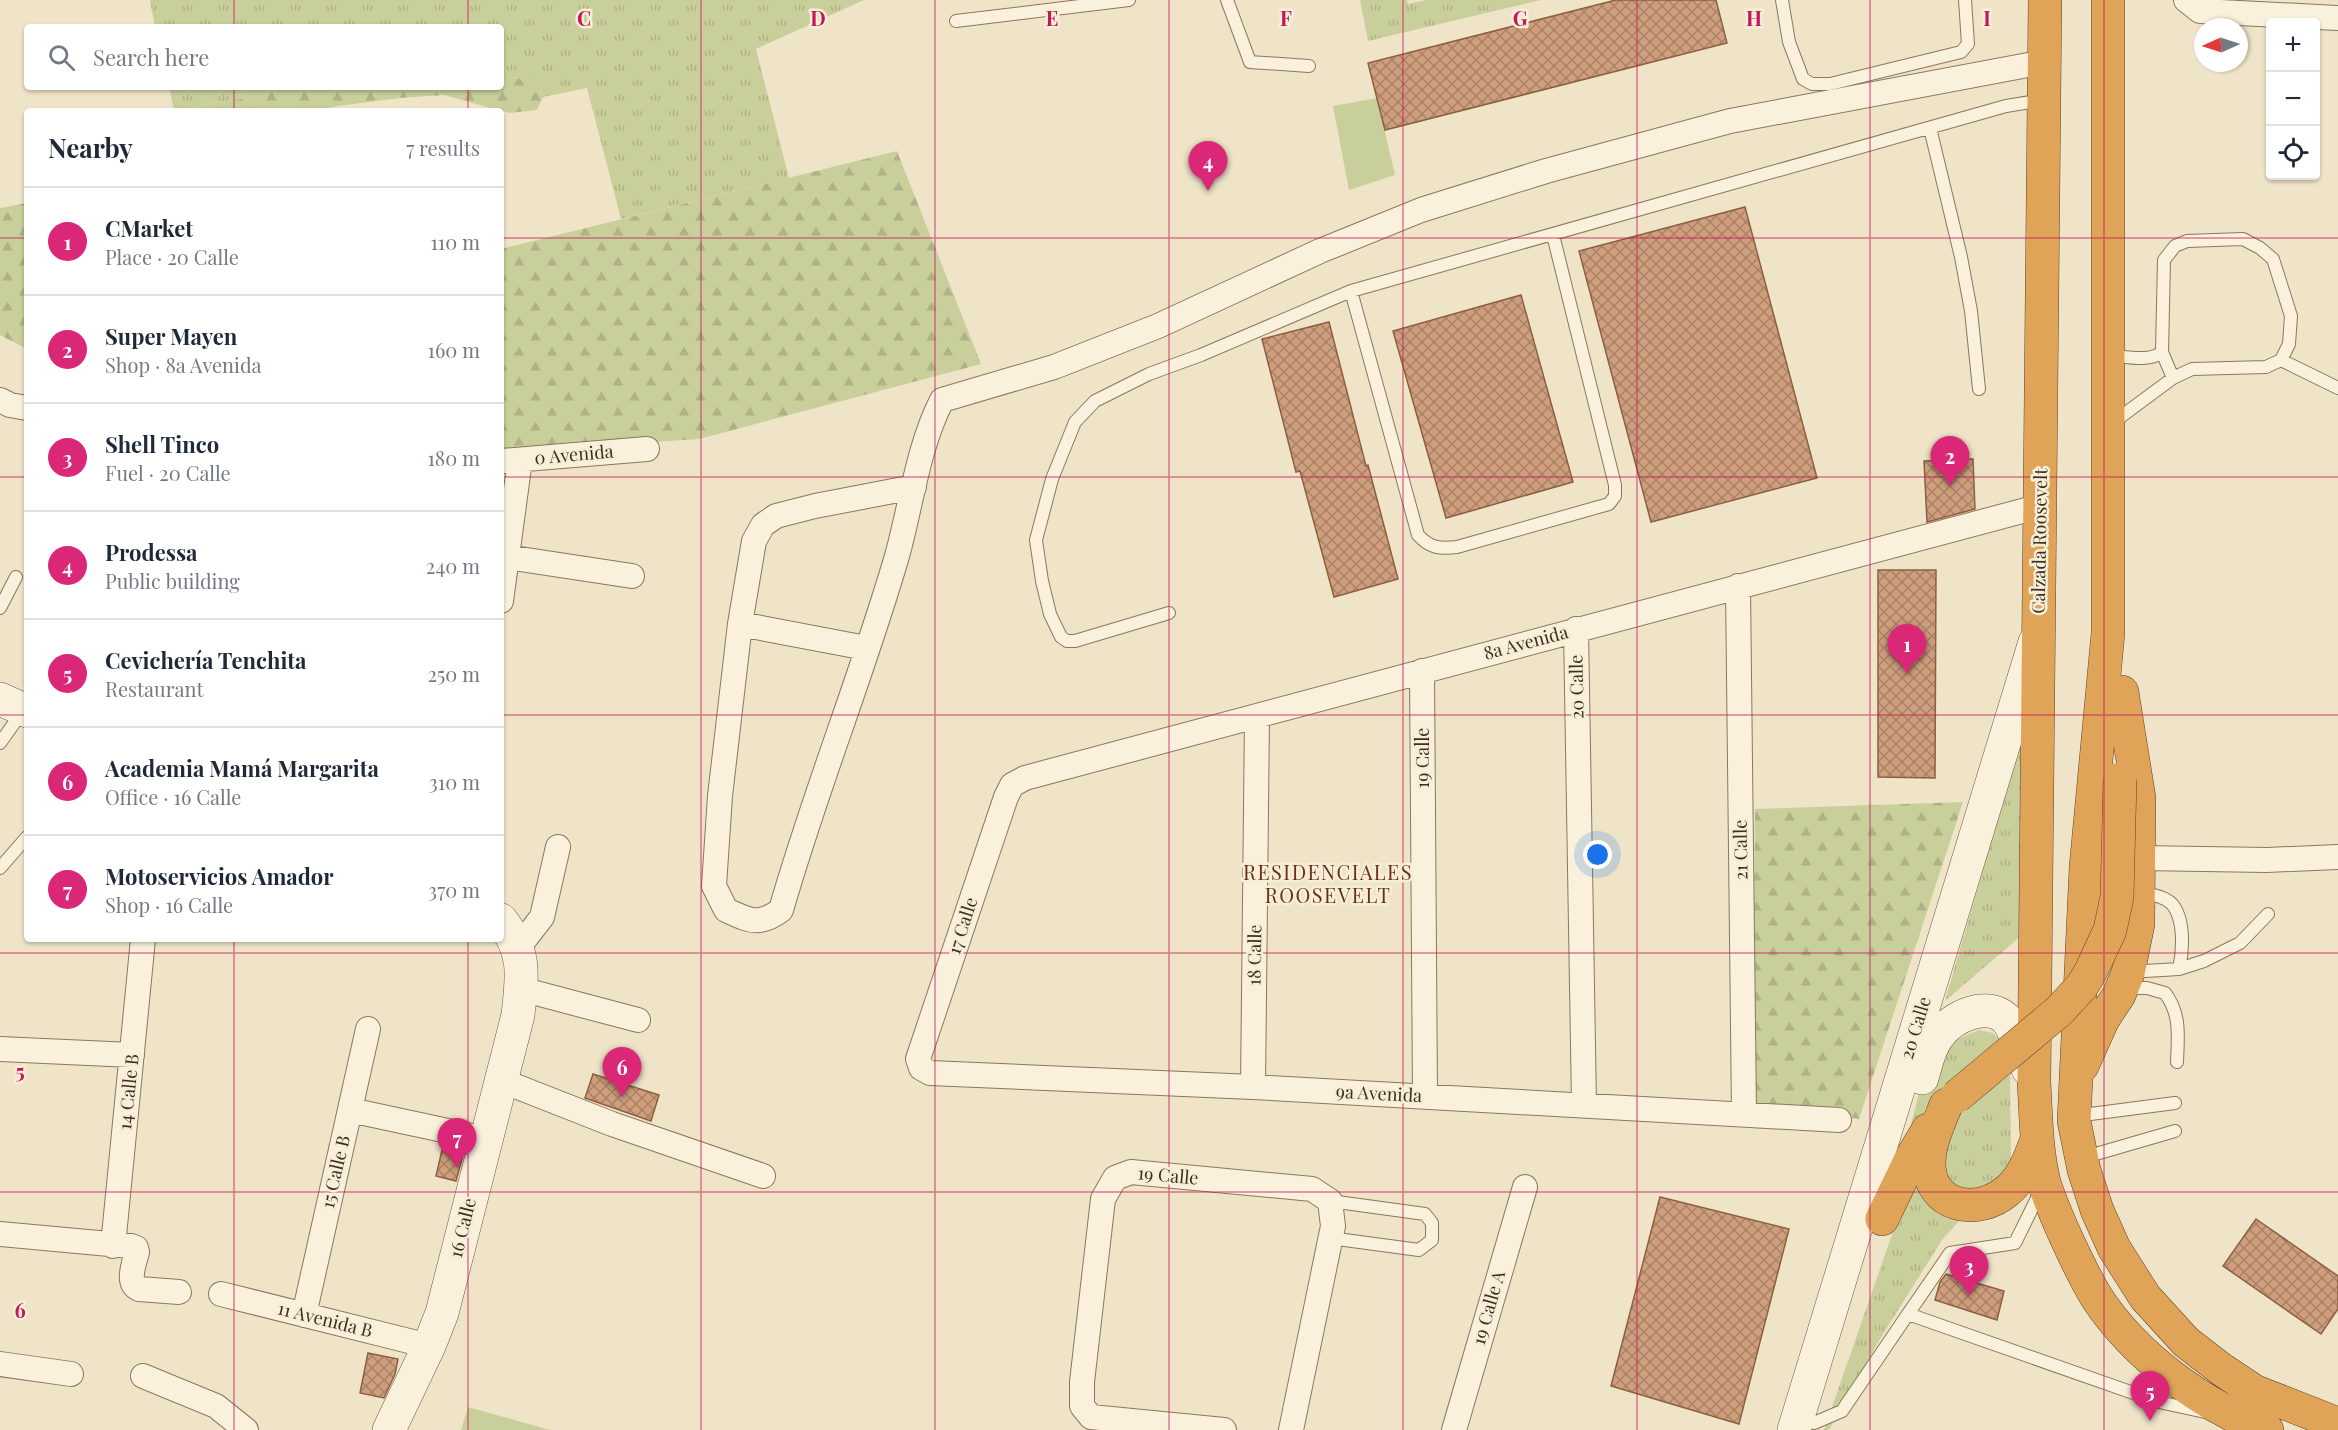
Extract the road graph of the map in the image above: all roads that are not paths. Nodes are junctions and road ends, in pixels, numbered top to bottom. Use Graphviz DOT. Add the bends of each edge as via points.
graph roads {
  1 [pos="1129,0"];
  2 [pos="1227,0"];
  3 [pos="1782,0"];
  4 [pos="1965,0"];
  5 [pos="2045,0"];
  6 [pos="2090,0"];
  7 [pos="2108,0"];
  8 [pos="2186,0"];
  9 [pos="2338,18"];
  10 [pos="956,21"];
  11 [pos="2044,62"];
  12 [pos="1309,66"];
  13 [pos="2044,100"];
  14 [pos="1930,128"];
  15 [pos="2108,216"];
  16 [pos="1553,235"];
  17 [pos="1351,291"];
  18 [pos="2162,352"];
  19 [pos="2108,355"];
  20 [pos="2281,360"];
  21 [pos="2173,378"];
  22 [pos="2338,388"];
  23 [pos="1979,389"];
  24 [pos="0,400"];
  25 [pos="24,407"];
  26 [pos="2108,427"];
  27 [pos="647,449"];
  28 [pos="510,460"];
  29 [pos="914,488"];
  30 [pos="2041,506"];
  31 [pos="507,557"];
  32 [pos="632,576"];
  33 [pos="15,577"];
  34 [pos="504,577"];
  35 [pos="1738,586"];
  36 [pos="0,608"];
  37 [pos="1169,613"];
  38 [pos="740,624"];
  39 [pos="2040,626"];
  40 [pos="1576,629"];
  41 [pos="2108,633"];
  42 [pos="866,648"];
  43 [pos="1422,671"];
  44 [pos="2122,692"];
  45 [pos="17,706"];
  46 [pos="1257,716"];
  47 [pos="0,743"];
  48 [pos="1012,784"];
  49 [pos="24,840"];
  50 [pos="558,847"];
  51 [pos="2338,857"];
  52 [pos="2140,858"];
  53 [pos="0,868"];
  54 [pos="2140,893"];
  55 [pos="2268,914"];
  56 [pos="504,925"];
  57 [pos="143,942"];
  58 [pos="518,948"];
  59 [pos="2179,969"];
  60 [pos="2125,981"];
  61 [pos="520,989"];
  62 [pos="638,1020"];
  63 [pos="368,1029"];
  64 [pos="0,1049"];
  65 [pos="132,1055"];
  66 [pos="2177,1062"];
  67 [pos="921,1068"];
  68 [pos="2077,1079"];
  69 [pos="500,1080"];
  70 [pos="2034,1082"];
  71 [pos="1253,1087"];
  72 [pos="1425,1096"];
  73 [pos="1951,1101"];
  74 [pos="2175,1103"];
  75 [pos="1584,1105"];
  76 [pos="350,1110"];
  77 [pos="1744,1114"];
  78 [pos="2073,1116"];
  79 [pos="1839,1120"];
  80 [pos="2175,1131"];
  81 [pos="485,1139"];
  82 [pos="2037,1139"];
  83 [pos="2081,1158"];
  84 [pos="763,1176"];
  85 [pos="2044,1182"];
  86 [pos="1525,1187"];
  87 [pos="1330,1201"];
  88 [pos="1882,1219"];
  89 [pos="0,1234"];
  90 [pos="1330,1238"];
  91 [pos="113,1246"];
  92 [pos="179,1292"];
  93 [pos="222,1294"];
  94 [pos="1908,1314"];
  95 [pos="304,1315"];
  96 [pos="429,1346"];
  97 [pos="0,1364"];
  98 [pos="71,1374"];
  99 [pos="143,1376"];
  100 [pos="2234,1424"];
  101 [pos="2338,1424"];
  102 [pos="1807,1428"];
  103 [pos="246,1430"];
  104 [pos="389,1430"];
  105 [pos="1224,1430"];
  106 [pos="1292,1430"];
  107 [pos="1454,1430"];
  108 [pos="2267,1430"];
  1 -- 10 [label="lane"];
  2 -- 12 [label="lane" via="1250,62"];
  3 -- 4 [label="lane" via="1797,67 1803,79 1812,84 1961,52 1968,44"];
  5 -- 11 [label="highway, Calzada Roosevelt"];
  6 -- 15 [label="highway" via="2090,146"];
  7 -- 15 [label="highway"];
  8 -- 9 [label="street" via="2200,11"];
  11 -- 13 [label="highway, Calzada Roosevelt"];
  11 -- 29 [label="street" via="1730,121 1421,210 1138,334 1054,367 942,400 932,418"];
  13 -- 14 [label="lane" via="2006,106"];
  13 -- 30 [label="highway, Calzada Roosevelt"];
  14 -- 16 [label="lane"];
  14 -- 23 [label="lane" via="1961,257"];
  15 -- 19 [label="highway"];
  16 -- 17 [label="lane"];
  16 -- 17 [label="lane" via="1615,496 1609,504 1457,547 1428,546 1418,535"];
  17 -- 37 [label="lane" via="1149,374 1095,401 1075,422 1052,478 1036,540 1041,581 1061,637 1075,641"];
  18 -- 19 [label="lane" via="2149,358"];
  18 -- 20 [label="lane" via="2164,260 2175,246 2187,241 2243,239 2273,259 2291,316 2289,344"];
  18 -- 21 [label="lane"];
  19 -- 26 [label="highway"];
  20 -- 21 [label="lane" via="2266,367 2192,369"];
  20 -- 22 [label="lane"];
  21 -- 26 [label="lane"];
  24 -- 25 [label="street"];
  26 -- 41 [label="highway"];
  27 -- 28 [label="street, 0 Avenida"];
  28 -- 31 [label="street"];
  29 -- 38 [label="street" via="815,506 776,516 763,525 754,541"];
  29 -- 42 [label="street" via="897,557"];
  30 -- 35 [label="street, 8a Avenida"];
  30 -- 39 [label="highway, Calzada Roosevelt"];
  31 -- 32 [label="street"];
  31 -- 34 [label="street"];
  33 -- 36 [label="lane"];
  35 -- 40 [label="street, 8a Avenida"];
  35 -- 77 [label="street, 21 Calle"];
  38 -- 42 [label="street"];
  38 -- 42 [label="street" via="714,886 726,910 749,920 768,920 781,910"];
  39 -- 70 [label="highway, Calzada Roosevelt"];
  39 -- 102 [label="main road, 20 Calle"];
  40 -- 43 [label="street, 8a Avenida"];
  40 -- 75 [label="street, 20 Calle"];
  41 -- 44 [label="highway"];
  41 -- 68 [label="highway" via="2086,867"];
  43 -- 46 [label="street, 8a Avenida"];
  43 -- 72 [label="street, 19 Calle"];
  44 -- 52 [label="highway" via="2139,798"];
  44 -- 73 [label="highway, bridge" via="2117,897 2104,947 2070,1001"];
  45 -- 47 [label="lane"];
  46 -- 48 [label="street, 8a Avenida"];
  46 -- 71 [label="street, 18 Calle"];
  48 -- 67 [label="street, 17 Calle" via="918,1059"];
  49 -- 53 [label="lane"];
  50 -- 58 [label="street" via="542,917"];
  51 -- 52 [label="street"];
  52 -- 54 [label="highway"];
  54 -- 59 [label="lane" via="2162,897 2175,910 2180,928"];
  54 -- 60 [label="highway" via="2135,945"];
  55 -- 59 [label="lane" via="2240,943"];
  56 -- 58 [label="main road"];
  57 -- 65 [label="street, 14 Calle B"];
  58 -- 61 [label="main road, 16 Calle"];
  59 -- 60 [label="lane"];
  60 -- 66 [label="lane" via="2165,993 2174,1005"];
  60 -- 68 [label="highway" via="2103,1019"];
  61 -- 62 [label="street"];
  61 -- 69 [label="main road, 16 Calle" via="518,1016"];
  63 -- 76 [label="street, 15 Calle B"];
  64 -- 65 [label="street"];
  65 -- 91 [label="street, 14 Calle B"];
  67 -- 71 [label="street, 9a Avenida" via="930,1073"];
  68 -- 78 [label="highway"];
  69 -- 81 [label="main road, 16 Calle"];
  69 -- 84 [label="street"];
  70 -- 82 [label="highway, Calzada Roosevelt"];
  70 -- 88 [label="main road, 20 Calle" via="2003,1016 1978,1011 1953,1022 1939,1034 1930,1051"];
  71 -- 72 [label="street, 9a Avenida"];
  72 -- 75 [label="street, 9a Avenida"];
  73 -- 82 [label="highway" via="1930,1153 1930,1173 1939,1192 1955,1203 1987,1204 2008,1191 2021,1174"];
  73 -- 88 [label="highway" via="1912,1155"];
  74 -- 78 [label="lane"];
  75 -- 77 [label="street, 9a Avenida"];
  76 -- 81 [label="street"];
  76 -- 95 [label="street, 15 Calle B"];
  77 -- 79 [label="street, 9a Avenida"];
  78 -- 83 [label="highway"];
  80 -- 83 [label="lane"];
  81 -- 96 [label="main road, 16 Calle" via="442,1313"];
  82 -- 85 [label="highway, Calzada Roosevelt"];
  83 -- 101 [label="highway" via="2097,1210 2127,1273 2179,1335 2254,1391"];
  85 -- 94 [label="lane" via="2016,1243 1950,1253"];
  85 -- 100 [label="highway, Calzada Roosevelt" via="2097,1299 2149,1356"];
  86 -- 107 [label="street, 19 Calle A"];
  87 -- 90 [label="street"];
  87 -- 90 [label="lane" via="1425,1214 1432,1223 1432,1240 1419,1250"];
  87 -- 105 [label="street, 19 Calle" via="1312,1189 1131,1172 1115,1178 1103,1199 1082,1407 1091,1417"];
  88 -- 102 [label="main road, 20 Calle"];
  89 -- 91 [label="street"];
  90 -- 106 [label="street"];
  91 -- 92 [label="street" via="136,1248 131,1282 134,1286"];
  93 -- 95 [label="street, 11 Avenida B"];
  94 -- 100 [label="lane" via="2159,1402"];
  94 -- 102 [label="lane" via="1842,1411"];
  95 -- 96 [label="street, 11 Avenida B"];
  96 -- 104 [label="main road, 16 Calle"];
  97 -- 98 [label="street"];
  99 -- 103 [label="street" via="216,1406"];
  100 -- 108 [label="highway, Calzada Roosevelt"];
}
